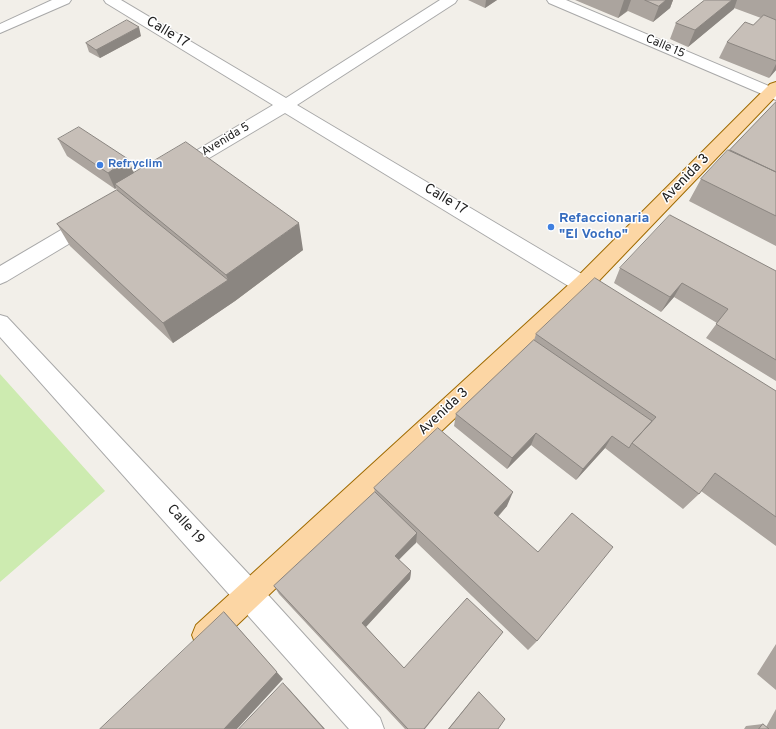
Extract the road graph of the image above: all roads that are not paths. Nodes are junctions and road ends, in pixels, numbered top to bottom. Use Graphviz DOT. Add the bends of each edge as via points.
graph roads {
  1 [pos="64,0"];
  2 [pos="111,0"];
  3 [pos="450,0"];
  4 [pos="554,0"];
  5 [pos="0,29"];
  6 [pos="774,91"];
  7 [pos="286,105"];
  8 [pos="164,178"];
  9 [pos="102,215"];
  10 [pos="0,276"];
  11 [pos="583,284"];
  12 [pos="616,304"];
  13 [pos="0,323"];
  14 [pos="248,594"];
  15 [pos="191,648"];
  16 [pos="368,729"];
  1 -- 5 [label="street"];
  2 -- 7 [label="street, Calle 17"];
  3 -- 7 [label="street, Avenida 5"];
  4 -- 6 [label="street, Calle 15"];
  6 -- 11 [label="main road, Avenida 3"];
  7 -- 8 [label="street, Avenida 5"];
  7 -- 11 [label="street, Calle 17"];
  9 -- 10 [label="street"];
  11 -- 12 [label="street, Calle 17"];
  11 -- 14 [label="main road, Avenida 3"];
  13 -- 14 [label="street, Calle 19"];
  14 -- 15 [label="main road, Avenida 3"];
  14 -- 16 [label="street, Calle 19"];
}
